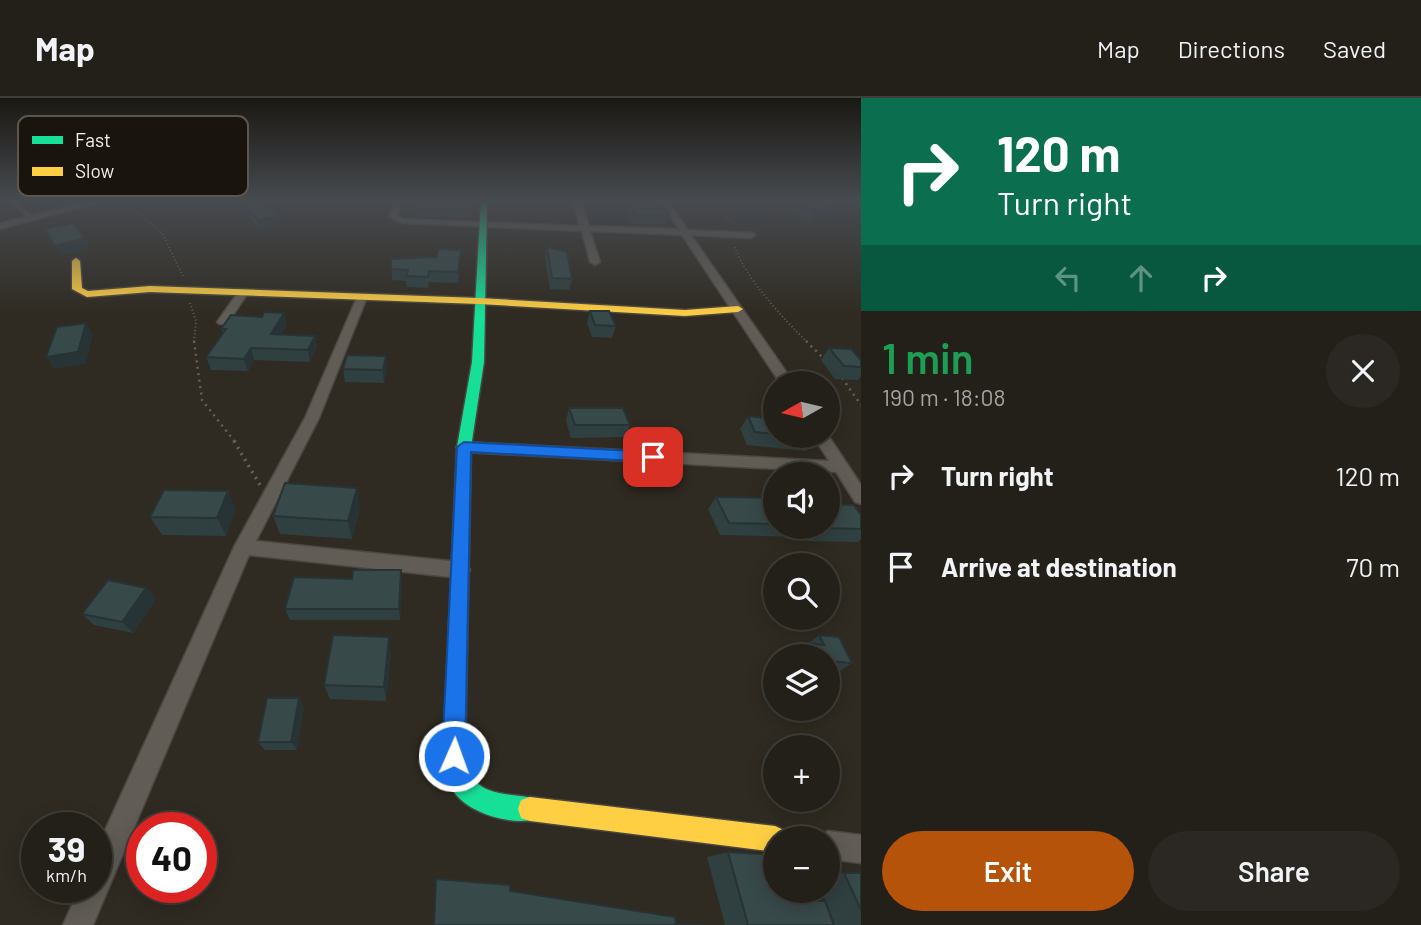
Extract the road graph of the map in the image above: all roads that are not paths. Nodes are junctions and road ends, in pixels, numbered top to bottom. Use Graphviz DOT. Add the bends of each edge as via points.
graph roads {
  1 [pos="483,239"];
  2 [pos="588,239"];
  3 [pos="690,239"];
  4 [pos="76,261"];
  5 [pos="595,262"];
  6 [pos="243,293"];
  7 [pos="362,297"];
  8 [pos="479,301"];
  9 [pos="738,309"];
  10 [pos="223,322"];
  11 [pos="779,371"];
  12 [pos="464,447"];
  13 [pos="829,448"];
  14 [pos="841,467"];
  15 [pos="861,498"];
  16 [pos="243,547"];
  17 [pos="460,570"];
  18 [pos="763,838"];
  19 [pos="112,846"];
  20 [pos="840,846"];
  21 [pos="861,849"];
  22 [pos="87,903"];
  23 [pos="78,925"];
  1 -- 8 [label="street"];
  2 -- 5 [label="street"];
  3 -- 9 [label="street"];
  4 -- 6 [label="street" via="77,289 87,294 150,289"];
  6 -- 7 [label="street"];
  6 -- 10 [label="street"];
  7 -- 8 [label="street"];
  7 -- 16 [label="street" via="312,418"];
  8 -- 9 [label="street" via="685,313"];
  8 -- 12 [label="street" via="478,362"];
  9 -- 11 [label="street"];
  12 -- 14 [label="street"];
  12 -- 17 [label="street"];
  13 -- 14 [label="street"];
  14 -- 15 [label="street"];
  16 -- 17 [label="street"];
  16 -- 19 [label="street"];
  17 -- 18 [label="street" via="454,756 463,785 488,804"];
  20 -- 21 [label="street"];
  22 -- 23 [label="street"];
}
